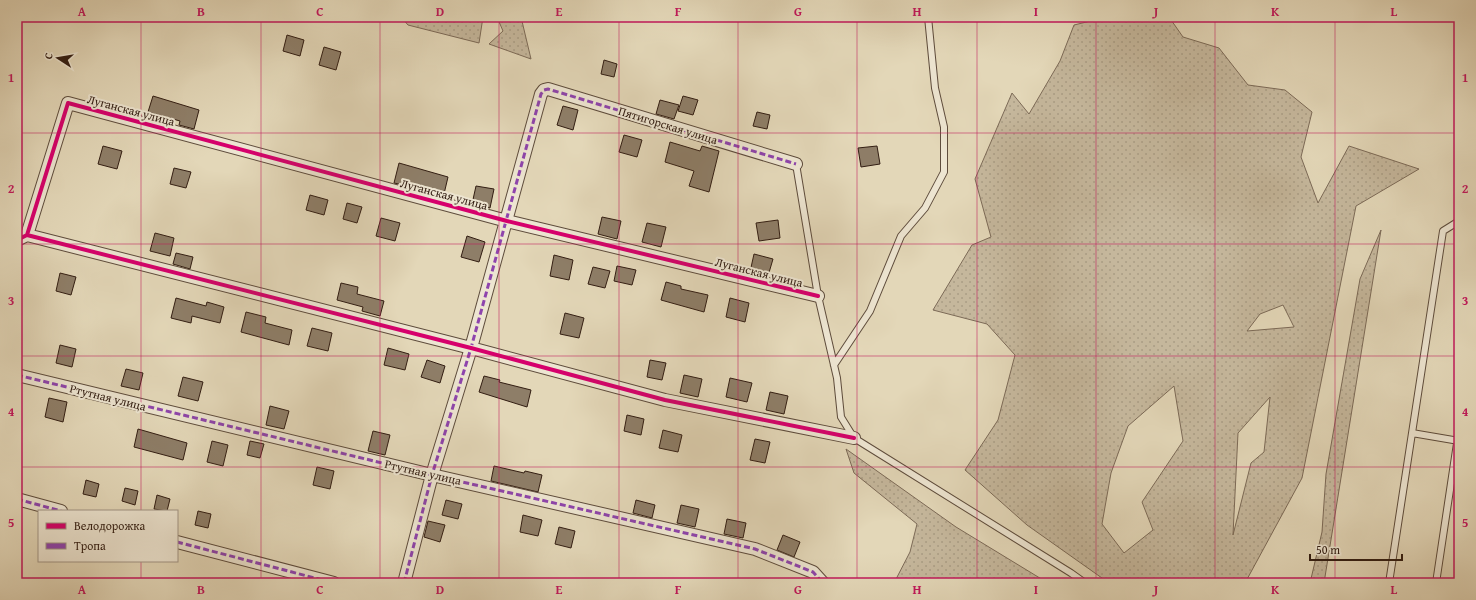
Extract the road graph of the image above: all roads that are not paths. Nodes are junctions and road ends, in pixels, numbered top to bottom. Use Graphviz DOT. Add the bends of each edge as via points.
graph roads {
  1 [pos="928,17"];
  2 [pos="796,164"];
  3 [pos="1459,220"];
  4 [pos="507,221"];
  5 [pos="22,238"];
  6 [pos="818,296"];
  7 [pos="471,348"];
  8 [pos="834,365"];
  9 [pos="17,375"];
  10 [pos="1459,430"];
  11 [pos="1412,433"];
  12 [pos="854,438"];
  13 [pos="1458,441"];
  14 [pos="432,475"];
  15 [pos="17,499"];
  16 [pos="57,510"];
  17 [pos="178,542"];
  18 [pos="334,583"];
  19 [pos="404,583"];
  20 [pos="823,583"];
  21 [pos="1085,583"];
  22 [pos="1389,583"];
  23 [pos="1436,583"];
  1 -- 8 [label="lane" via="935,88 944,127 944,172 925,208 901,236 870,311"];
  2 -- 4 [label="street, Пятигорская улица" via="548,89 541,94"];
  2 -- 6 [label="lane"];
  3 -- 11 [label="lane" via="1443,231"];
  4 -- 5 [label="street, Луганская улица" via="68,103"];
  4 -- 6 [label="street, Луганская улица"];
  4 -- 7 [label="street"];
  5 -- 7 [label="street"];
  6 -- 8 [label="lane"];
  7 -- 12 [label="street" via="665,400"];
  7 -- 14 [label="street"];
  8 -- 12 [label="lane" via="841,416"];
  9 -- 14 [label="street, Ртутная улица"];
  10 -- 13 [label="lane"];
  11 -- 13 [label="lane"];
  11 -- 22 [label="lane"];
  12 -- 21 [label="lane"];
  13 -- 23 [label="lane"];
  14 -- 19 [label="street"];
  14 -- 20 [label="street, Ртутная улица" via="755,549 813,572"];
  15 -- 16 [label="street"];
  17 -- 18 [label="street"];
}
